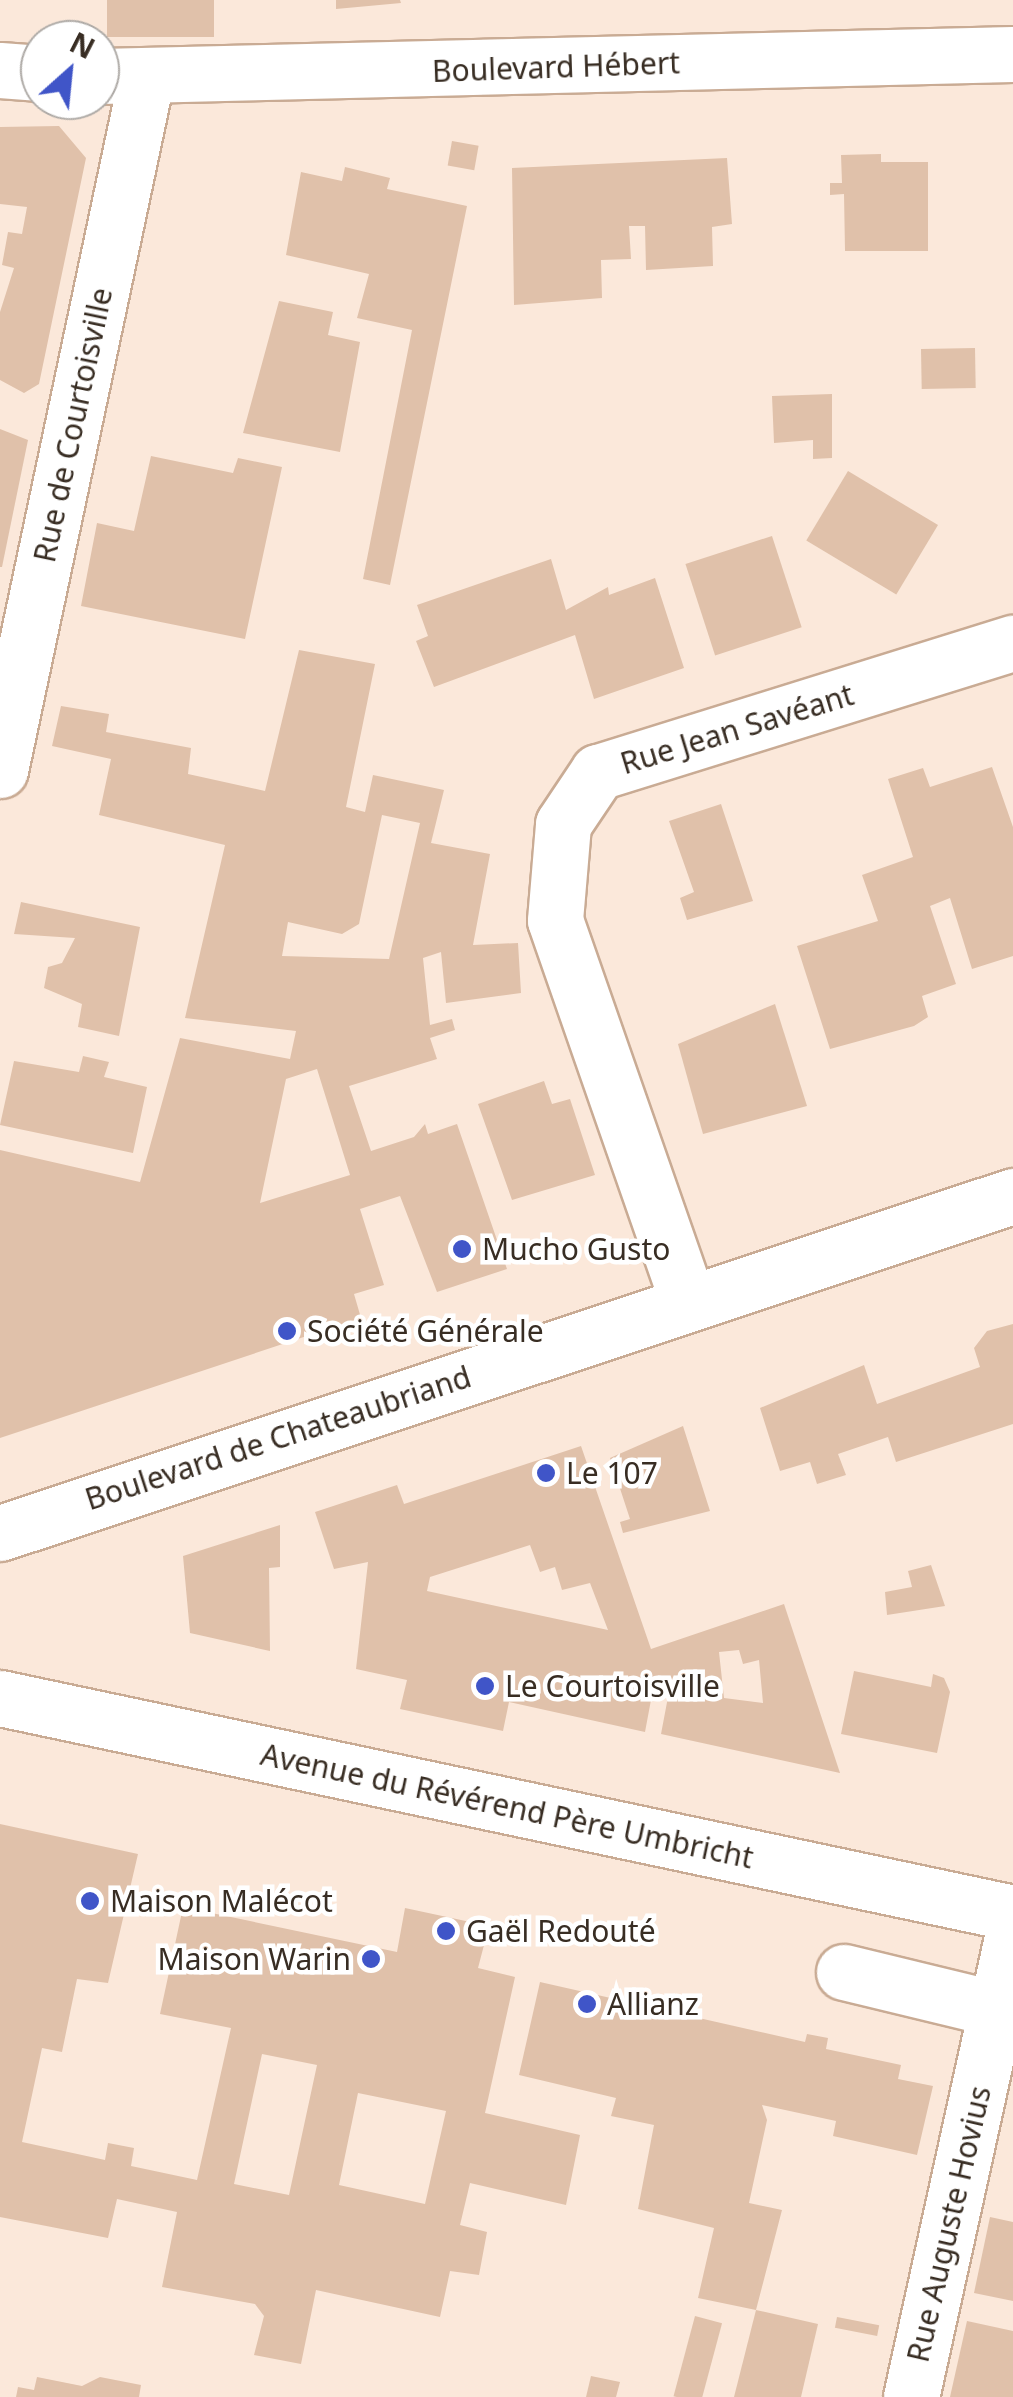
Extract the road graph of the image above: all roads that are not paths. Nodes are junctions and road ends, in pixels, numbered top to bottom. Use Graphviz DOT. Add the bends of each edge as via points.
graph roads {
  1 [pos="1013,54"];
  2 [pos="123,78"];
  3 [pos="1013,643"];
  4 [pos="0,770"];
  5 [pos="1013,1196"];
  6 [pos="688,1302"];
  7 [pos="0,1533"];
  8 [pos="0,1698"];
  9 [pos="1013,1913"];
  10 [pos="1013,1934"];
  11 [pos="844,1972"];
  12 [pos="1005,2011"];
  13 [pos="911,2397"];
  1 -- 2 [label="street, Boulevard Hébert"];
  2 -- 4 [label="street, Rue de Courtoisville"];
  3 -- 6 [label="street, Rue Jean Savéant" via="598,772 564,824 555,920"];
  5 -- 6 [label="street, Boulevard de Chateaubriand"];
  6 -- 7 [label="street, Boulevard de Chateaubriand"];
  8 -- 9 [label="street, Avenue du Révérend Père Umbricht"];
  10 -- 12 [label="street, Rue Auguste Hovius"];
  11 -- 12 [label="street"];
  12 -- 13 [label="street, Rue Auguste Hovius"];
}
